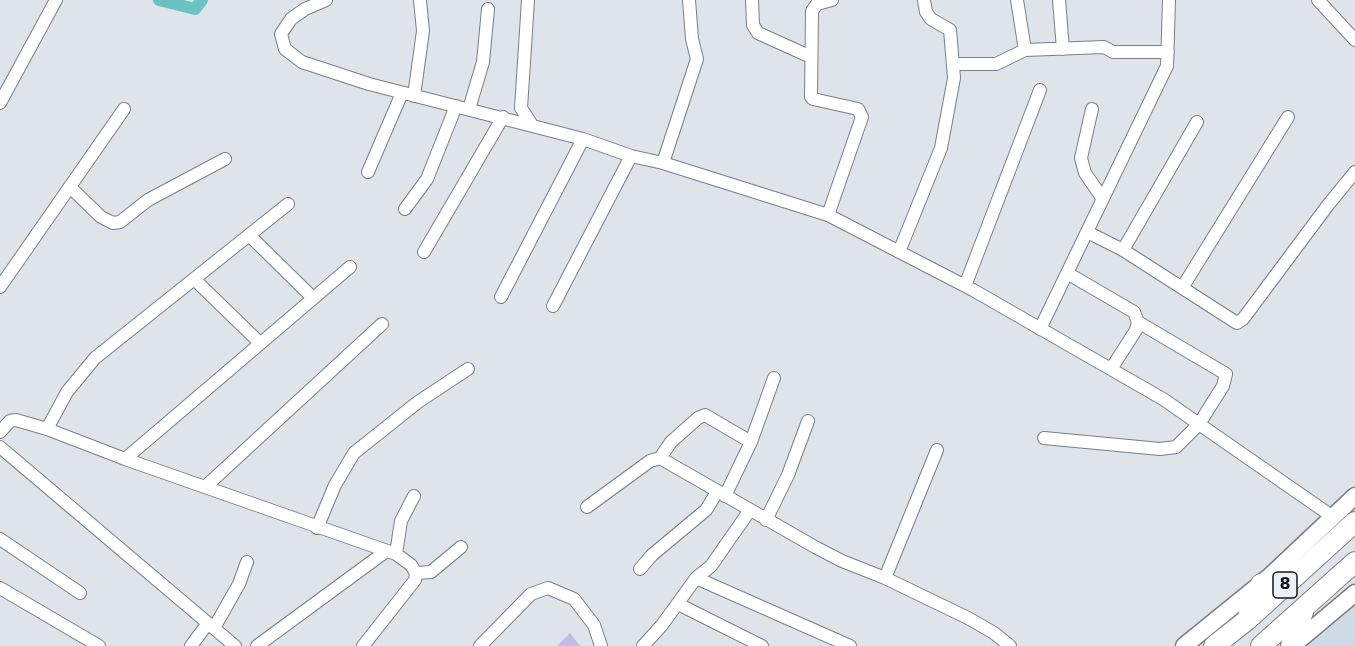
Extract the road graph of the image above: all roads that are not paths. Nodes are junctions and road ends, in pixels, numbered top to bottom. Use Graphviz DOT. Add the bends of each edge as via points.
graph roads {
  1 [pos="56,0"];
  2 [pos="326,0"];
  3 [pos="420,0"];
  4 [pos="528,0"];
  5 [pos="689,0"];
  6 [pos="752,0"];
  7 [pos="832,0"];
  8 [pos="924,0"];
  9 [pos="1017,0"];
  10 [pos="1059,0"];
  11 [pos="1169,0"];
  12 [pos="1318,0"];
  13 [pos="489,9"];
  14 [pos="1355,40"];
  15 [pos="1063,49"];
  16 [pos="1024,50"];
  17 [pos="1168,52"];
  18 [pos="811,57"];
  19 [pos="953,64"];
  20 [pos="1040,90"];
  21 [pos="408,94"];
  22 [pos="0,103"];
  23 [pos="456,106"];
  24 [pos="468,109"];
  25 [pos="1092,109"];
  26 [pos="124,110"];
  27 [pos="503,117"];
  28 [pos="1288,117"];
  29 [pos="1197,122"];
  30 [pos="532,125"];
  31 [pos="583,139"];
  32 [pos="631,156"];
  33 [pos="225,159"];
  34 [pos="663,163"];
  35 [pos="368,172"];
  36 [pos="1355,172"];
  37 [pos="70,187"];
  38 [pos="1103,199"];
  39 [pos="288,204"];
  40 [pos="405,209"];
  41 [pos="828,215"];
  42 [pos="1087,232"];
  43 [pos="249,235"];
  44 [pos="1123,250"];
  45 [pos="424,252"];
  46 [pos="899,252"];
  47 [pos="350,267"];
  48 [pos="1067,273"];
  49 [pos="194,279"];
  50 [pos="965,286"];
  51 [pos="0,287"];
  52 [pos="1182,288"];
  53 [pos="501,297"];
  54 [pos="313,298"];
  55 [pos="553,306"];
  56 [pos="1138,322"];
  57 [pos="382,324"];
  58 [pos="1040,329"];
  59 [pos="261,343"];
  60 [pos="468,369"];
  61 [pos="1111,369"];
  62 [pos="774,378"];
  63 [pos="808,421"];
  64 [pos="1199,424"];
  65 [pos="47,429"];
  66 [pos="0,432"];
  67 [pos="1044,438"];
  68 [pos="751,442"];
  69 [pos="0,447"];
  70 [pos="937,450"];
  71 [pos="660,458"];
  72 [pos="125,459"];
  73 [pos="205,487"];
  74 [pos="721,494"];
  75 [pos="414,496"];
  76 [pos="1355,496"];
  77 [pos="587,507"];
  78 [pos="750,510"];
  79 [pos="1333,517"];
  80 [pos="766,520"];
  81 [pos="1355,522"];
  82 [pos="317,528"];
  83 [pos="0,539"];
  84 [pos="461,547"];
  85 [pos="390,553"];
  86 [pos="1355,561"];
  87 [pos="247,562"];
  88 [pos="640,569"];
  89 [pos="416,573"];
  90 [pos="696,578"];
  91 [pos="885,578"];
  92 [pos="1262,584"];
  93 [pos="0,588"];
  94 [pos="80,593"];
  95 [pos="1355,593"];
  96 [pos="678,604"];
  97 [pos="1304,608"];
  98 [pos="1247,620"];
  99 [pos="211,626"];
  100 [pos="99,646"];
  101 [pos="191,646"];
  102 [pos="235,646"];
  103 [pos="256,646"];
  104 [pos="363,646"];
  105 [pos="480,646"];
  106 [pos="601,646"];
  107 [pos="643,646"];
  108 [pos="762,646"];
  109 [pos="850,646"];
  110 [pos="1010,646"];
  111 [pos="1184,646"];
  112 [pos="1214,646"];
  113 [pos="1261,646"];
  114 [pos="1292,646"];
  1 -- 22 [label="street"];
  2 -- 21 [label="street" via="291,19 281,34 285,49 302,62"];
  3 -- 21 [label="street" via="423,31"];
  4 -- 30 [label="street" via="521,108"];
  5 -- 34 [label="street" via="697,59"];
  6 -- 18 [label="street" via="753,25 758,33"];
  7 -- 18 [label="street" via="817,4 812,11"];
  8 -- 19 [label="street" via="931,20 950,30"];
  9 -- 16 [label="street"];
  10 -- 15 [label="street"];
  11 -- 17 [label="street"];
  12 -- 14 [label="street"];
  13 -- 24 [label="street" via="483,62"];
  15 -- 16 [label="street"];
  15 -- 17 [label="street" via="1104,47 1113,51"];
  16 -- 19 [label="street" via="996,64"];
  17 -- 38 [label="street" via="1167,66"];
  18 -- 41 [label="street" via="813,99 858,109 862,117"];
  19 -- 46 [label="street" via="941,148"];
  20 -- 50 [label="street"];
  21 -- 23 [label="street"];
  21 -- 35 [label="street"];
  23 -- 24 [label="street"];
  23 -- 40 [label="street" via="427,179"];
  24 -- 27 [label="street"];
  25 -- 38 [label="street" via="1081,158 1085,173"];
  26 -- 37 [label="street"];
  27 -- 30 [label="street"];
  27 -- 45 [label="street"];
  28 -- 52 [label="street"];
  29 -- 44 [label="street"];
  30 -- 31 [label="street"];
  31 -- 32 [label="street"];
  31 -- 53 [label="street"];
  32 -- 34 [label="street"];
  32 -- 55 [label="street"];
  33 -- 37 [label="street" via="148,200 120,222 112,223 101,217"];
  34 -- 41 [label="street"];
  36 -- 52 [label="street" via="1237,323"];
  37 -- 51 [label="street"];
  38 -- 42 [label="street"];
  39 -- 43 [label="street"];
  41 -- 46 [label="street"];
  42 -- 44 [label="street"];
  42 -- 48 [label="street"];
  43 -- 49 [label="street"];
  43 -- 54 [label="street"];
  44 -- 52 [label="street"];
  46 -- 50 [label="street"];
  47 -- 54 [label="street"];
  48 -- 56 [label="street" via="1134,312"];
  48 -- 58 [label="street"];
  49 -- 59 [label="street"];
  49 -- 65 [label="street" via="95,358 67,392"];
  50 -- 58 [label="street"];
  54 -- 59 [label="street"];
  56 -- 61 [label="street"];
  56 -- 64 [label="street" via="1226,374 1223,386"];
  57 -- 73 [label="street"];
  58 -- 61 [label="street"];
  59 -- 72 [label="street"];
  60 -- 82 [label="street" via="418,402 354,453"];
  61 -- 64 [label="street"];
  62 -- 68 [label="street"];
  63 -- 80 [label="street"];
  64 -- 67 [label="street" via="1176,447 1168,448"];
  64 -- 79 [label="street"];
  65 -- 66 [label="street" via="16,420"];
  65 -- 72 [label="street"];
  68 -- 71 [label="street" via="705,415 671,442"];
  68 -- 74 [label="street"];
  69 -- 99 [label="street"];
  70 -- 91 [label="street"];
  71 -- 74 [label="street"];
  71 -- 77 [label="street" via="650,461"];
  72 -- 73 [label="street"];
  73 -- 82 [label="street"];
  74 -- 78 [label="street"];
  74 -- 88 [label="street"];
  75 -- 85 [label="street"];
  76 -- 79 [label="main road"];
  78 -- 80 [label="street"];
  78 -- 90 [label="street" via="711,566"];
  79 -- 92 [label="main road"];
  80 -- 91 [label="street" via="828,555"];
  81 -- 98 [label="highway, 8"];
  82 -- 85 [label="street"];
  83 -- 94 [label="street"];
  84 -- 89 [label="street" via="431,572"];
  85 -- 89 [label="street" via="411,565"];
  85 -- 103 [label="street"];
  86 -- 97 [label="highway, 8"];
  87 -- 99 [label="street" via="239,584"];
  89 -- 104 [label="street" via="415,580"];
  90 -- 96 [label="street"];
  90 -- 109 [label="street"];
  91 -- 110 [label="street" via="981,625"];
  92 -- 98 [label="highway"];
  92 -- 111 [label="main road"];
  93 -- 100 [label="street"];
  95 -- 114 [label="main road"];
  96 -- 107 [label="street"];
  96 -- 108 [label="street"];
  97 -- 113 [label="highway, 8"];
  97 -- 114 [label="highway"];
  98 -- 112 [label="highway, 8"];
  99 -- 101 [label="street"];
  99 -- 102 [label="street"];
  105 -- 106 [label="street" via="531,594 548,588 574,599 594,625"];
}
